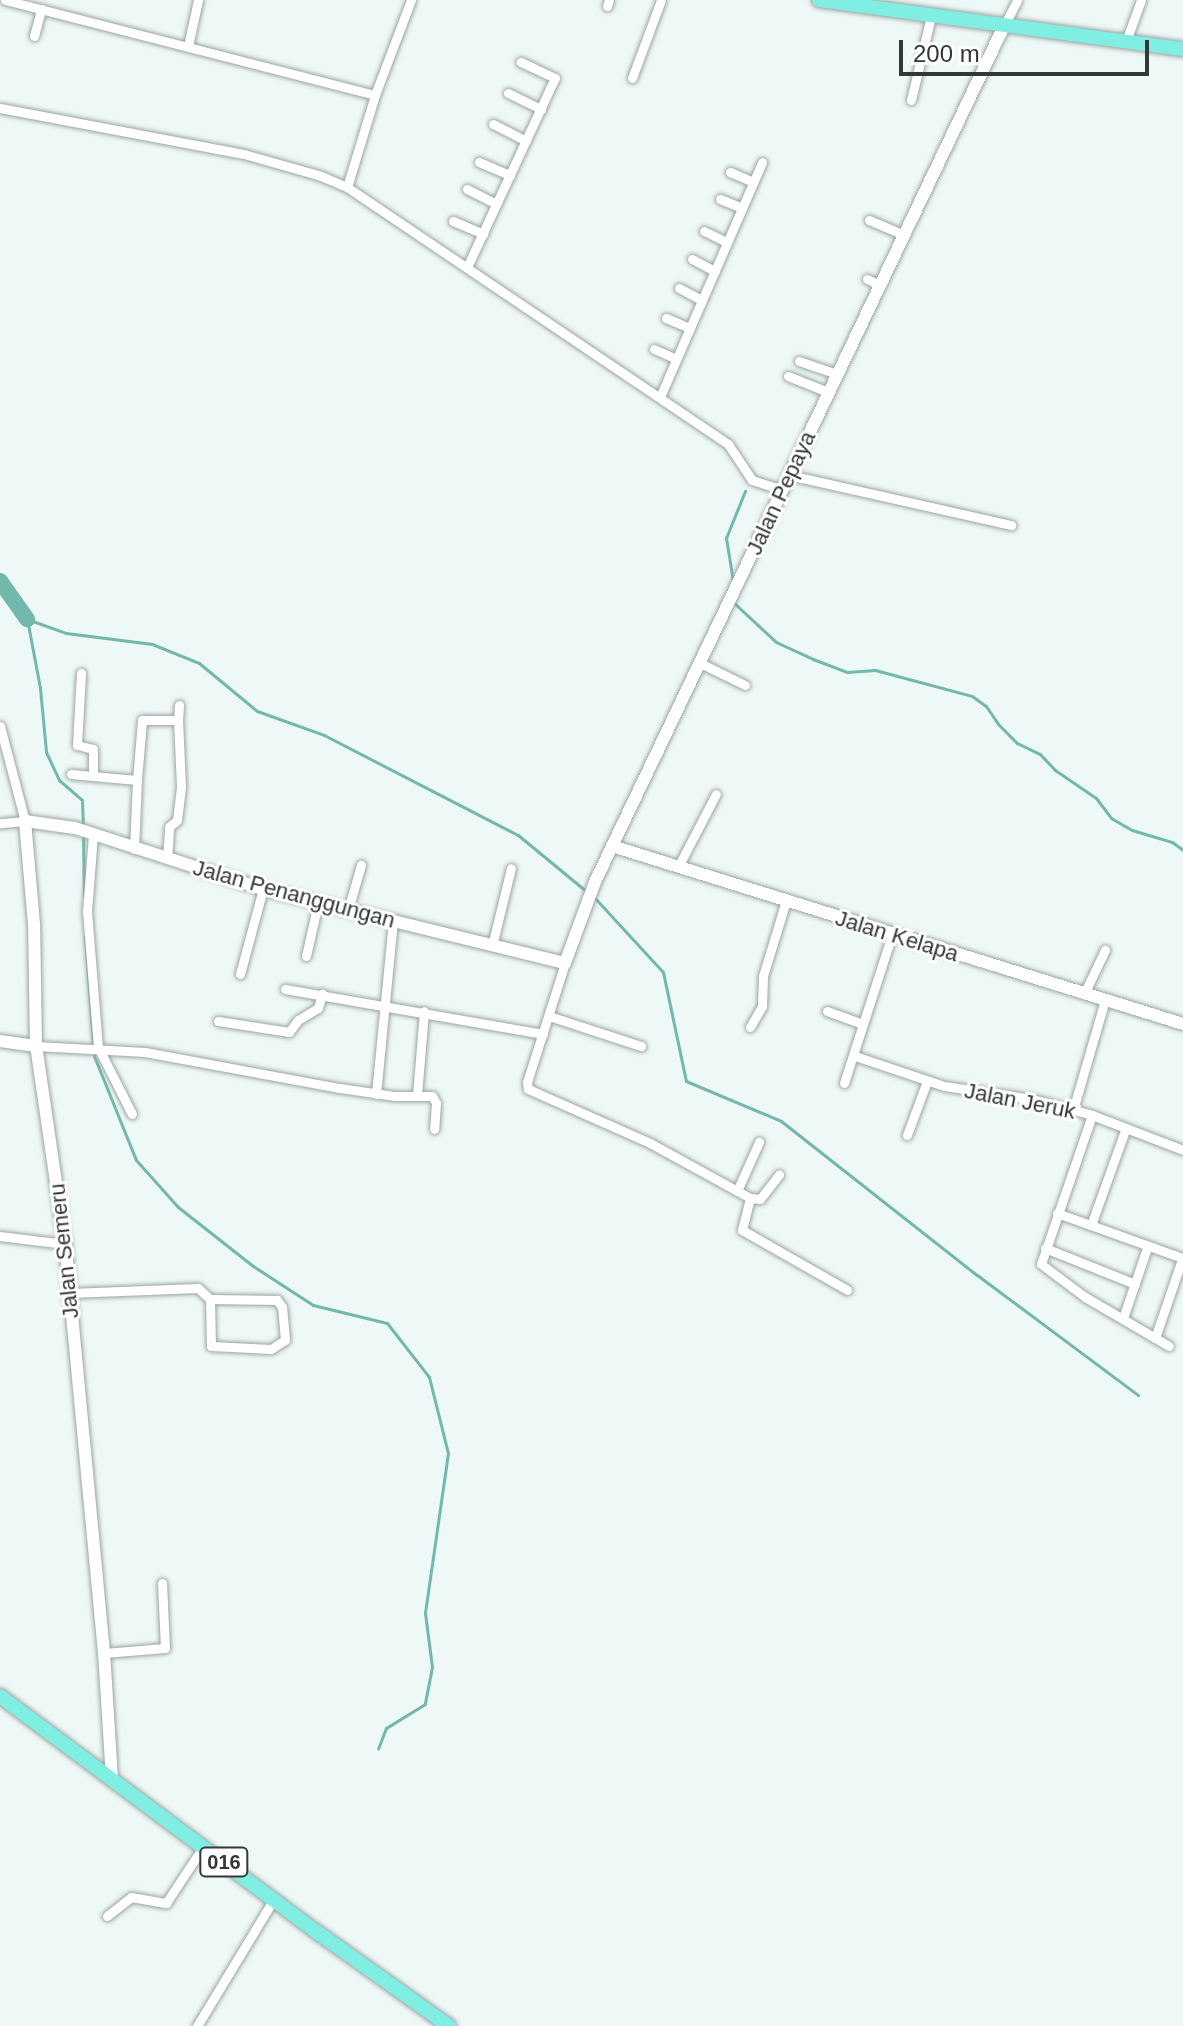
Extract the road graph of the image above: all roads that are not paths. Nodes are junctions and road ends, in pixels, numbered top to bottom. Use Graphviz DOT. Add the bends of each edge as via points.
graph roads {
  1 [pos="5,0"];
  2 [pos="198,0"];
  3 [pos="411,0"];
  4 [pos="661,0"];
  5 [pos="819,0"];
  6 [pos="1017,0"];
  7 [pos="1141,0"];
  8 [pos="862,3"];
  9 [pos="41,9"];
  10 [pos="931,16"];
  11 [pos="1004,26"];
  12 [pos="34,36"];
  13 [pos="1126,41"];
  14 [pos="188,46"];
  15 [pos="1183,49"];
  16 [pos="520,62"];
  17 [pos="632,78"];
  18 [pos="508,93"];
  19 [pos="375,95"];
  20 [pos="911,100"];
  21 [pos="0,108"];
  22 [pos="541,109"];
  23 [pos="493,124"];
  24 [pos="526,141"];
  25 [pos="479,162"];
  26 [pos="762,162"];
  27 [pos="730,172"];
  28 [pos="510,175"];
  29 [pos="753,182"];
  30 [pos="347,187"];
  31 [pos="467,189"];
  32 [pos="720,199"];
  33 [pos="496,204"];
  34 [pos="742,208"];
  35 [pos="869,220"];
  36 [pos="453,221"];
  37 [pos="704,231"];
  38 [pos="483,234"];
  39 [pos="904,235"];
  40 [pos="727,242"];
  41 [pos="692,259"];
  42 [pos="468,265"];
  43 [pos="715,271"];
  44 [pos="867,279"];
  45 [pos="880,285"];
  46 [pos="679,288"];
  47 [pos="702,300"];
  48 [pos="666,318"];
  49 [pos="690,328"];
  50 [pos="654,349"];
  51 [pos="676,359"];
  52 [pos="799,361"];
  53 [pos="837,374"];
  54 [pos="788,376"];
  55 [pos="828,392"];
  56 [pos="660,397"];
  57 [pos="789,475"];
  58 [pos="782,490"];
  59 [pos="1011,525"];
  60 [pos="700,663"];
  61 [pos="81,673"];
  62 [pos="745,685"];
  63 [pos="179,705"];
  64 [pos="178,720"];
  65 [pos="0,726"];
  66 [pos="71,774"];
  67 [pos="93,776"];
  68 [pos="137,780"];
  69 [pos="716,794"];
  70 [pos="25,821"];
  71 [pos="0,823"];
  72 [pos="91,834"];
  73 [pos="612,846"];
  74 [pos="134,849"];
  75 [pos="167,859"];
  76 [pos="361,865"];
  77 [pos="678,867"];
  78 [pos="511,868"];
  79 [pos="263,889"];
  80 [pos="786,901"];
  81 [pos="318,903"];
  82 [pos="348,910"];
  83 [pos="393,922"];
  84 [pos="892,934"];
  85 [pos="492,946"];
  86 [pos="1105,950"];
  87 [pos="306,956"];
  88 [pos="565,963"];
  89 [pos="240,974"];
  90 [pos="285,989"];
  91 [pos="322,994"];
  92 [pos="1084,994"];
  93 [pos="1105,1000"];
  94 [pos="384,1004"];
  95 [pos="424,1011"];
  96 [pos="827,1011"];
  97 [pos="549,1016"];
  98 [pos="218,1021"];
  99 [pos="863,1024"];
  100 [pos="1183,1024"];
  101 [pos="750,1027"];
  102 [pos="543,1034"];
  103 [pos="0,1041"];
  104 [pos="36,1046"];
  105 [pos="641,1046"];
  106 [pos="94,1047"];
  107 [pos="855,1056"];
  108 [pos="927,1081"];
  109 [pos="844,1083"];
  110 [pos="376,1094"];
  111 [pos="417,1095"];
  112 [pos="1073,1110"];
  113 [pos="132,1114"];
  114 [pos="1092,1115"];
  115 [pos="1126,1128"];
  116 [pos="434,1129"];
  117 [pos="907,1135"];
  118 [pos="759,1142"];
  119 [pos="1183,1150"];
  120 [pos="779,1175"];
  121 [pos="737,1191"];
  122 [pos="750,1198"];
  123 [pos="1057,1213"];
  124 [pos="1091,1225"];
  125 [pos="0,1236"];
  126 [pos="65,1244"];
  127 [pos="1045,1248"];
  128 [pos="1147,1248"];
  129 [pos="1182,1259"];
  130 [pos="1135,1284"];
  131 [pos="847,1290"];
  132 [pos="70,1293"];
  133 [pos="210,1299"];
  134 [pos="1123,1318"];
  135 [pos="1155,1338"];
  136 [pos="1169,1346"];
  137 [pos="162,1583"];
  138 [pos="104,1653"];
  139 [pos="0,1696"];
  140 [pos="112,1779"];
  141 [pos="203,1847"];
  142 [pos="274,1899"];
  143 [pos="107,1916"];
  144 [pos="197,2026"];
  145 [pos="449,2026"];
  1 -- 9 [label="street"];
  2 -- 14 [label="street"];
  3 -- 19 [label="street"];
  4 -- 17 [label="street"];
  5 -- 8 [label="main road"];
  6 -- 11 [label="street"];
  7 -- 13 [label="street"];
  8 -- 10 [label="main road"];
  9 -- 12 [label="street"];
  9 -- 14 [label="street"];
  10 -- 11 [label="main road"];
  10 -- 20 [label="street"];
  11 -- 13 [label="main road"];
  11 -- 39 [label="street, Jalan Pepaya"];
  13 -- 15 [label="main road"];
  14 -- 19 [label="street"];
  16 -- 22 [label="street" via="555,78"];
  18 -- 22 [label="street"];
  19 -- 30 [label="street"];
  21 -- 30 [label="street" via="244,154"];
  22 -- 24 [label="street"];
  23 -- 24 [label="street"];
  24 -- 28 [label="street"];
  25 -- 28 [label="street"];
  26 -- 29 [label="street"];
  27 -- 29 [label="street"];
  28 -- 33 [label="street"];
  29 -- 34 [label="street"];
  30 -- 42 [label="street"];
  31 -- 33 [label="street"];
  32 -- 34 [label="street"];
  33 -- 38 [label="street"];
  34 -- 40 [label="street"];
  35 -- 39 [label="street"];
  36 -- 38 [label="street"];
  37 -- 40 [label="street"];
  38 -- 42 [label="street"];
  39 -- 45 [label="street, Jalan Pepaya"];
  40 -- 43 [label="street"];
  41 -- 43 [label="street"];
  42 -- 56 [label="street"];
  43 -- 47 [label="street"];
  44 -- 45 [label="street"];
  45 -- 53 [label="street, Jalan Pepaya"];
  46 -- 47 [label="street"];
  47 -- 49 [label="street"];
  48 -- 49 [label="street"];
  49 -- 51 [label="street"];
  50 -- 51 [label="street"];
  51 -- 56 [label="street"];
  52 -- 53 [label="street"];
  53 -- 55 [label="street, Jalan Pepaya"];
  54 -- 55 [label="street"];
  55 -- 57 [label="street, Jalan Pepaya"];
  56 -- 58 [label="street" via="731,447 752,480"];
  57 -- 58 [label="street, Jalan Pepaya"];
  57 -- 59 [label="street"];
  58 -- 60 [label="street, Jalan Pepaya"];
  60 -- 62 [label="street"];
  60 -- 73 [label="street, Jalan Pepaya"];
  61 -- 67 [label="street" via="77,745 93,749"];
  63 -- 64 [label="street"];
  64 -- 68 [label="street" via="142,720"];
  64 -- 75 [label="street" via="181,786 177,820 169,827"];
  65 -- 70 [label="street, Jalan Semeru"];
  66 -- 67 [label="street"];
  67 -- 68 [label="street"];
  68 -- 74 [label="street"];
  69 -- 77 [label="street"];
  70 -- 71 [label="street"];
  70 -- 72 [label="street, Jalan Penanggungan"];
  70 -- 104 [label="street, Jalan Semeru"];
  72 -- 74 [label="street, Jalan Penanggungan"];
  72 -- 106 [label="street" via="87,911"];
  73 -- 77 [label="street, Jalan Kelapa"];
  73 -- 88 [label="street, Jalan Pepaya"];
  74 -- 75 [label="street, Jalan Penanggungan"];
  75 -- 79 [label="street, Jalan Penanggungan"];
  76 -- 82 [label="street"];
  77 -- 80 [label="street, Jalan Kelapa"];
  78 -- 85 [label="street"];
  79 -- 81 [label="street, Jalan Penanggungan"];
  79 -- 89 [label="street"];
  80 -- 84 [label="street, Jalan Kelapa"];
  80 -- 101 [label="street" via="763,976 762,1006"];
  81 -- 82 [label="street, Jalan Penanggungan"];
  81 -- 87 [label="street"];
  82 -- 83 [label="street, Jalan Penanggungan"];
  83 -- 85 [label="street, Jalan Penanggungan"];
  83 -- 94 [label="street"];
  84 -- 92 [label="street, Jalan Kelapa"];
  84 -- 99 [label="street"];
  85 -- 88 [label="street, Jalan Penanggungan"];
  86 -- 92 [label="street"];
  88 -- 97 [label="street"];
  90 -- 91 [label="street"];
  91 -- 94 [label="street"];
  91 -- 98 [label="street" via="318,1008 289,1032"];
  92 -- 93 [label="street, Jalan Kelapa"];
  93 -- 100 [label="street, Jalan Kelapa"];
  93 -- 112 [label="street"];
  94 -- 95 [label="street"];
  94 -- 110 [label="street"];
  95 -- 102 [label="street"];
  95 -- 111 [label="street"];
  96 -- 99 [label="street"];
  97 -- 102 [label="street"];
  97 -- 105 [label="street"];
  99 -- 107 [label="street"];
  102 -- 121 [label="street" via="528,1089 650,1143"];
  103 -- 104 [label="street"];
  104 -- 106 [label="street"];
  104 -- 126 [label="street, Jalan Semeru"];
  106 -- 110 [label="street"];
  106 -- 113 [label="street"];
  107 -- 108 [label="street, Jalan Jeruk"];
  107 -- 109 [label="street"];
  108 -- 112 [label="street, Jalan Jeruk"];
  108 -- 117 [label="street"];
  110 -- 111 [label="street"];
  111 -- 116 [label="street" via="435,1099"];
  112 -- 114 [label="street, Jalan Jeruk"];
  114 -- 115 [label="street, Jalan Jeruk"];
  114 -- 123 [label="street"];
  115 -- 119 [label="street, Jalan Jeruk"];
  115 -- 124 [label="street"];
  118 -- 121 [label="street"];
  120 -- 122 [label="street" via="761,1199"];
  121 -- 122 [label="street"];
  122 -- 131 [label="street" via="742,1230"];
  123 -- 124 [label="street"];
  123 -- 127 [label="street"];
  124 -- 128 [label="street"];
  125 -- 126 [label="street"];
  126 -- 132 [label="street, Jalan Semeru"];
  127 -- 130 [label="street"];
  127 -- 134 [label="street" via="1043,1268"];
  128 -- 129 [label="street"];
  128 -- 130 [label="street"];
  129 -- 135 [label="street"];
  130 -- 134 [label="street"];
  132 -- 133 [label="street" via="198,1288"];
  132 -- 138 [label="street, Jalan Semeru"];
  133 -- 133 [label="street" via="211,1346 271,1349 285,1340 277,1300"];
  134 -- 135 [label="street"];
  135 -- 136 [label="street"];
  137 -- 138 [label="street" via="165,1648"];
  138 -- 140 [label="street, Jalan Semeru"];
  139 -- 140 [label="main road, 016"];
  140 -- 141 [label="main road, 016"];
  141 -- 142 [label="main road, 016"];
  141 -- 143 [label="street" via="164,1904 131,1897"];
  142 -- 144 [label="street"];
  142 -- 145 [label="main road, 016"];
}
